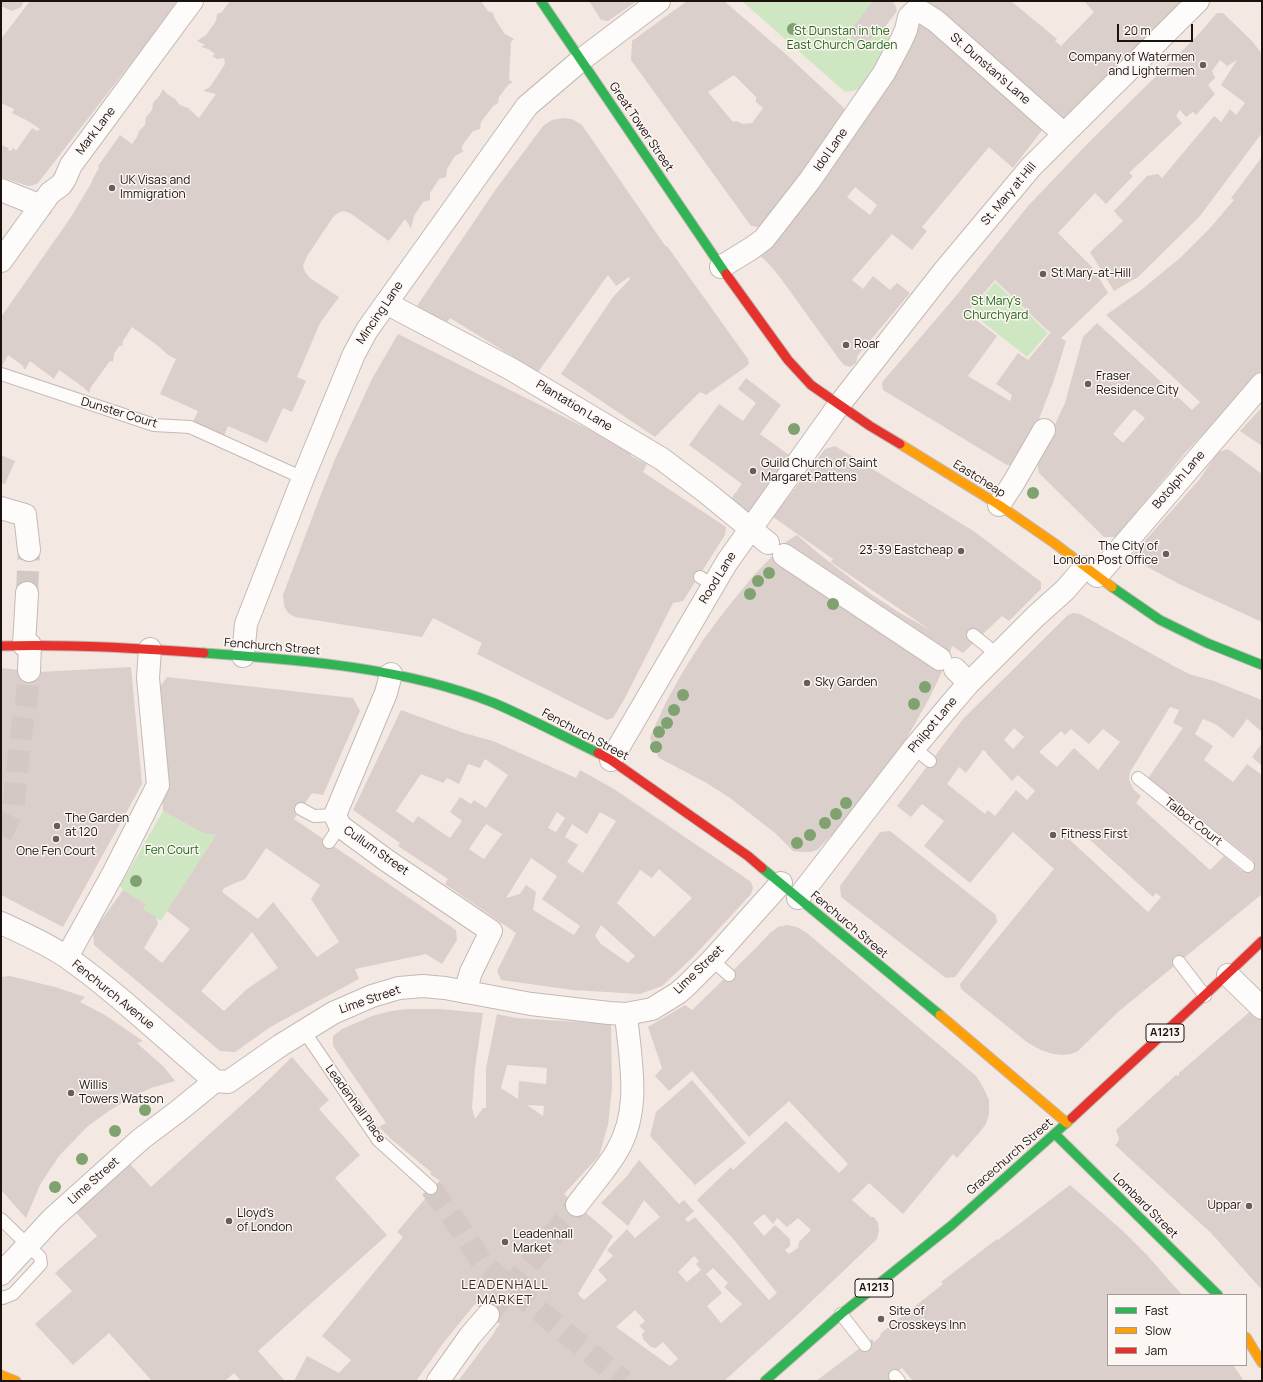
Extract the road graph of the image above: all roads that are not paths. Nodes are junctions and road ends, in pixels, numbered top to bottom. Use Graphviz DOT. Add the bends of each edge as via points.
graph roads {
  1 [pos="192,1"];
  2 [pos="541,1"];
  3 [pos="659,1"];
  4 [pos="1198,1"];
  5 [pos="914,12"];
  6 [pos="581,60"];
  7 [pos="1064,134"];
  8 [pos="1,190"];
  9 [pos="41,206"];
  10 [pos="1,261"];
  11 [pos="721,267"];
  12 [pos="386,303"];
  13 [pos="1,374"];
  14 [pos="1262,384"];
  15 [pos="839,405"];
  16 [pos="1044,430"];
  17 [pos="303,478"];
  18 [pos="998,505"];
  19 [pos="1,508"];
  20 [pos="750,529"];
  21 [pos="29,550"];
  22 [pos="1091,572"];
  23 [pos="27,593"];
  24 [pos="973,635"];
  25 [pos="27,645"];
  26 [pos="1,646"];
  27 [pos="150,649"];
  28 [pos="998,655"];
  29 [pos="243,656"];
  30 [pos="1262,666"];
  31 [pos="955,670"];
  32 [pos="29,671"];
  33 [pos="391,674"];
  34 [pos="612,760"];
  35 [pos="1138,778"];
  36 [pos="301,809"];
  37 [pos="334,828"];
  38 [pos="1248,866"];
  39 [pos="781,883"];
  40 [pos="798,898"];
  41 [pos="1,923"];
  42 [pos="1262,941"];
  43 [pos="67,957"];
  44 [pos="712,960"];
  45 [pos="1179,962"];
  46 [pos="728,975"];
  47 [pos="1228,975"];
  48 [pos="465,992"];
  49 [pos="1205,996"];
  50 [pos="1262,1008"];
  51 [pos="626,1014"];
  52 [pos="304,1031"];
  53 [pos="215,1081"];
  54 [pos="1067,1123"];
  55 [pos="1055,1134"];
  56 [pos="431,1188"];
  57 [pos="577,1205"];
  58 [pos="1,1219"];
  59 [pos="28,1245"];
  60 [pos="1,1274"];
  61 [pos="1217,1294"];
  62 [pos="1,1297"];
  63 [pos="841,1314"];
  64 [pos="488,1315"];
  65 [pos="1247,1339"];
  66 [pos="865,1345"];
  67 [pos="1262,1363"];
  68 [pos="1,1375"];
  69 [pos="16,1381"];
  70 [pos="438,1381"];
  71 [pos="765,1381"];
  1 -- 9 [label="street, Mark Lane" via="70,165 65,179"];
  2 -- 6 [label="street, Great Tower Street"];
  3 -- 6 [label="street, Mincing Lane"];
  4 -- 7 [label="street, St. Mary at Hill"];
  5 -- 7 [label="street, St. Dunstan's Lane" via="922,12 936,21"];
  5 -- 11 [label="street, Idol Lane" via="908,17 901,42 884,73 810,180 764,239"];
  6 -- 11 [label="street, Great Tower Street"];
  6 -- 12 [label="street, Mincing Lane" via="527,106"];
  7 -- 15 [label="street, St. Mary at Hill" via="1031,167 949,265"];
  8 -- 9 [label="street"];
  9 -- 10 [label="street, Mark Lane"];
  11 -- 15 [label="street, Eastcheap" via="788,360 810,384"];
  12 -- 17 [label="street, Mincing Lane" via="354,354"];
  12 -- 20 [label="street, Plantation Lane" via="511,369 662,459"];
  13 -- 17 [label="lane, Dunster Court" via="154,425 190,427"];
  14 -- 22 [label="street, Botolph Lane"];
  15 -- 18 [label="street, Eastcheap"];
  15 -- 20 [label="street, Rood Lane"];
  16 -- 18 [label="street"];
  17 -- 29 [label="street, Mincing Lane" via="246,624"];
  18 -- 22 [label="street, Eastcheap"];
  19 -- 21 [label="street" via="25,515"];
  20 -- 31 [label="street, Plantation Lane"];
  20 -- 34 [label="street, Rood Lane" via="727,562 707,581"];
  22 -- 28 [label="street, Philpot Lane" via="1065,590"];
  22 -- 30 [label="street, Eastcheap" via="1160,620"];
  23 -- 25 [label="street"];
  24 -- 28 [label="lane"];
  25 -- 26 [label="street, Fenchurch Street"];
  25 -- 27 [label="street, Fenchurch Street"];
  25 -- 32 [label="street"];
  27 -- 29 [label="street, Fenchurch Street"];
  27 -- 43 [label="street" via="148,678 158,785"];
  28 -- 31 [label="street, Philpot Lane"];
  29 -- 33 [label="street, Fenchurch Street" via="318,663"];
  31 -- 40 [label="street, Philpot Lane" via="922,754"];
  33 -- 34 [label="street, Fenchurch Street" via="445,687 493,703"];
  33 -- 37 [label="street, Cullum Street"];
  34 -- 39 [label="street, Fenchurch Street" via="742,852"];
  35 -- 38 [label="lane, Talbot Court"];
  36 -- 37 [label="lane"];
  37 -- 48 [label="street, Cullum Street" via="491,931 471,972"];
  39 -- 40 [label="street, Fenchurch Street"];
  39 -- 44 [label="street, Lime Street"];
  40 -- 54 [label="street, Fenchurch Street"];
  41 -- 43 [label="street, Fenchurch Avenue"];
  42 -- 47 [label="street, Gracechurch Street / A1213"];
  43 -- 53 [label="street, Fenchurch Avenue" via="110,990"];
  44 -- 46 [label="lane"];
  44 -- 51 [label="street, Lime Street" via="678,993 652,1009"];
  45 -- 49 [label="lane"];
  47 -- 49 [label="street, Gracechurch Street / A1213"];
  47 -- 50 [label="street"];
  48 -- 51 [label="street, Lime Street" via="539,1005"];
  48 -- 52 [label="street, Lime Street" via="423,986 398,988 333,1013"];
  49 -- 54 [label="street, Gracechurch Street / A1213"];
  51 -- 57 [label="street" via="633,1076 631,1114 618,1150"];
  52 -- 53 [label="street, Lime Street" via="228,1082"];
  52 -- 56 [label="lane, Leadenhall Place" via="378,1140"];
  53 -- 59 [label="street, Lime Street" via="141,1139 52,1219"];
  54 -- 55 [label="street, Gracechurch Street / A1213"];
  55 -- 61 [label="street, Lombard Street"];
  55 -- 63 [label="street, Gracechurch Street / A1213" via="929,1244"];
  58 -- 59 [label="lane"];
  59 -- 60 [label="street, Lime Street"];
  59 -- 62 [label="lane" via="40,1257 41,1264 12,1294"];
  63 -- 66 [label="lane"];
  63 -- 71 [label="street, Gracechurch Street / A1213"];
  64 -- 70 [label="street"];
  65 -- 67 [label="street"];
  68 -- 69 [label="street"];
}
